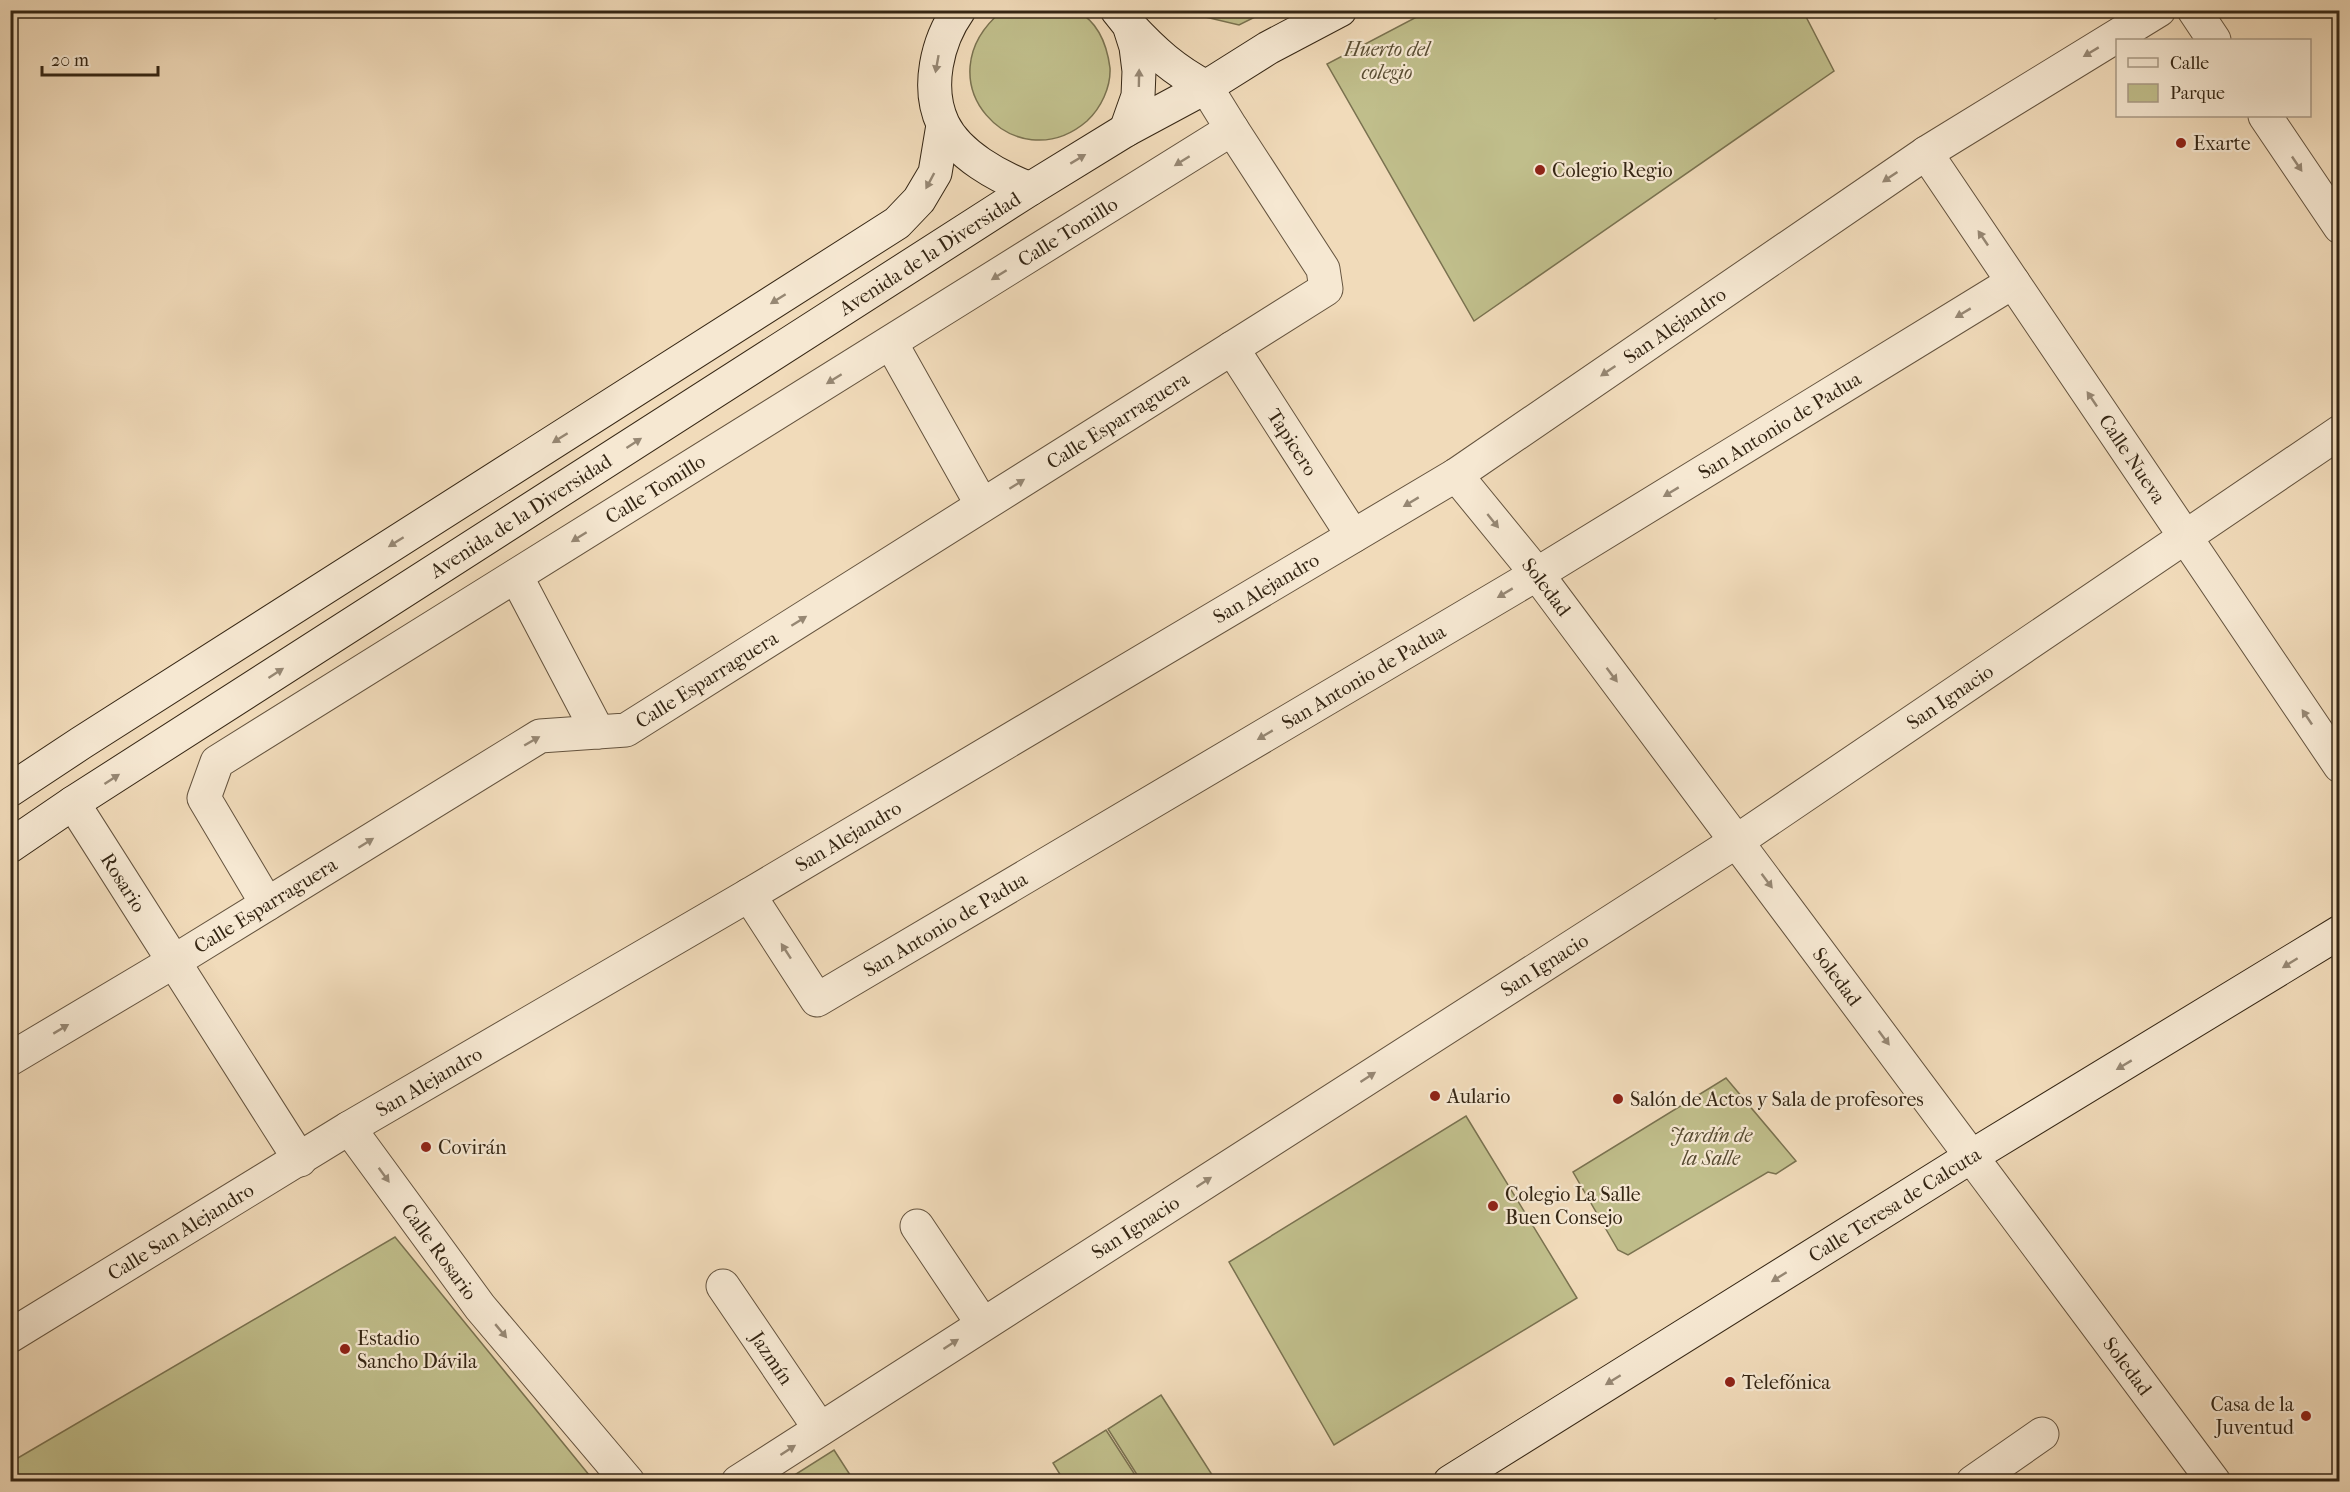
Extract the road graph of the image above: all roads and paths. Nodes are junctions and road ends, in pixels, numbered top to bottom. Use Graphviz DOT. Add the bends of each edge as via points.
graph roads {
  1 [pos="959,10"];
  2 [pos="1340,10"];
  3 [pos="2159,10"];
  4 [pos="2194,10"];
  5 [pos="1123,18"];
  6 [pos="2213,39"];
  7 [pos="1206,87"];
  8 [pos="2266,117"];
  9 [pos="943,125"];
  10 [pos="1232,129"];
  11 [pos="1126,130"];
  12 [pos="1926,153"];
  13 [pos="1030,189"];
  14 [pos="2340,227"];
  15 [pos="2013,282"];
  16 [pos="891,343"];
  17 [pos="1232,348"];
  18 [pos="2340,432"];
  19 [pos="1456,475"];
  20 [pos="982,505"];
  21 [pos="1353,536"];
  22 [pos="2185,536"];
  23 [pos="1537,574"];
  24 [pos="516,576"];
  25 [pos="598,732"];
  26 [pos="2340,766"];
  27 [pos="10,790"];
  28 [pos="73,803"];
  29 [pos="1737,841"];
  30 [pos="10,846"];
  31 [pos="749,895"];
  32 [pos="267,904"];
  33 [pos="2340,932"];
  34 [pos="173,962"];
  35 [pos="10,1059"];
  36 [pos="349,1128"];
  37 [pos="1972,1156"];
  38 [pos="300,1160"];
  39 [pos="917,1226"];
  40 [pos="723,1286"];
  41 [pos="982,1323"];
  42 [pos="10,1336"];
  43 [pos="820,1429"];
  44 [pos="2042,1434"];
  45 [pos="628,1482"];
  46 [pos="738,1482"];
  47 [pos="1450,1482"];
  48 [pos="1973,1482"];
  49 [pos="2214,1482"];
  1 -- 9 [label="street, Avenida de la Diversidad, one-way" via="940,47 935,75"];
  2 -- 7 [label="street, Avenida de la Diversidad"];
  3 -- 12 [label="street, San Alejandro, one-way"];
  4 -- 6 [label="street"];
  5 -- 7 [label="street" via="1155,53"];
  11 -- 5 [label="street, one-way" via="1138,96 1139,71 1136,46"];
  7 -- 10 [label="street"];
  7 -- 11 [label="street, Avenida de la Diversidad"];
  8 -- 14 [label="street, one-way"];
  9 -- 13 [label="street, Avenida de la Diversidad" via="982,165"];
  9 -- 27 [label="street, Avenida de la Diversidad, one-way" via="934,173 919,200 897,223"];
  10 -- 16 [label="street, Calle Tomillo, one-way"];
  10 -- 17 [label="street, Calle Esparraguera" via="1323,269 1326,289"];
  13 -- 11 [label="street, Avenida de la Diversidad, one-way"];
  15 -- 12 [label="street, Calle Nueva, one-way"];
  12 -- 19 [label="street, San Alejandro, one-way"];
  28 -- 13 [label="street, Avenida de la Diversidad, one-way"];
  22 -- 15 [label="street, Calle Nueva, one-way"];
  15 -- 23 [label="street, San Antonio de Padua, one-way"];
  16 -- 20 [label="street"];
  16 -- 24 [label="street, Calle Tomillo, one-way"];
  20 -- 17 [label="street, Calle Esparraguera, one-way"];
  17 -- 21 [label="street, Tapicero"];
  18 -- 22 [label="street, San Ignacio"];
  19 -- 21 [label="street, San Alejandro, one-way"];
  19 -- 23 [label="street, Soledad, one-way"];
  25 -- 20 [label="street, Calle Esparraguera, one-way" via="626,730"];
  21 -- 31 [label="street, San Alejandro"];
  26 -- 22 [label="street, Calle Nueva, one-way"];
  22 -- 29 [label="street, San Ignacio"];
  23 -- 29 [label="street, Soledad, one-way"];
  23 -- 31 [label="street, San Antonio de Padua, one-way" via="817,1000"];
  24 -- 25 [label="street"];
  24 -- 32 [label="street, Calle Tomillo" via="217,762 204,798"];
  32 -- 25 [label="street, Calle Esparraguera, one-way" via="540,736"];
  28 -- 30 [label="street, Avenida de la Diversidad"];
  28 -- 34 [label="street, Rosario"];
  29 -- 37 [label="street, Soledad, one-way"];
  41 -- 29 [label="street, San Ignacio, one-way"];
  31 -- 36 [label="street, San Alejandro"];
  32 -- 34 [label="street, Calle Esparraguera"];
  33 -- 37 [label="street, Calle Teresa de Calcuta, one-way"];
  35 -- 34 [label="street, Calle Esparraguera, one-way"];
  34 -- 38 [label="street, Rosario"];
  36 -- 38 [label="street, Calle San Alejandro"];
  36 -- 45 [label="street, Calle Rosario, one-way" via="480,1307"];
  37 -- 47 [label="street, Calle Teresa de Calcuta, one-way"];
  37 -- 49 [label="street, Soledad"];
  38 -- 42 [label="street, Calle San Alejandro"];
  39 -- 41 [label="street"];
  40 -- 43 [label="street, Jazmín"];
  43 -- 41 [label="street, San Ignacio, one-way"];
  46 -- 43 [label="street, San Ignacio, one-way"];
  44 -- 48 [label="street"];
}
